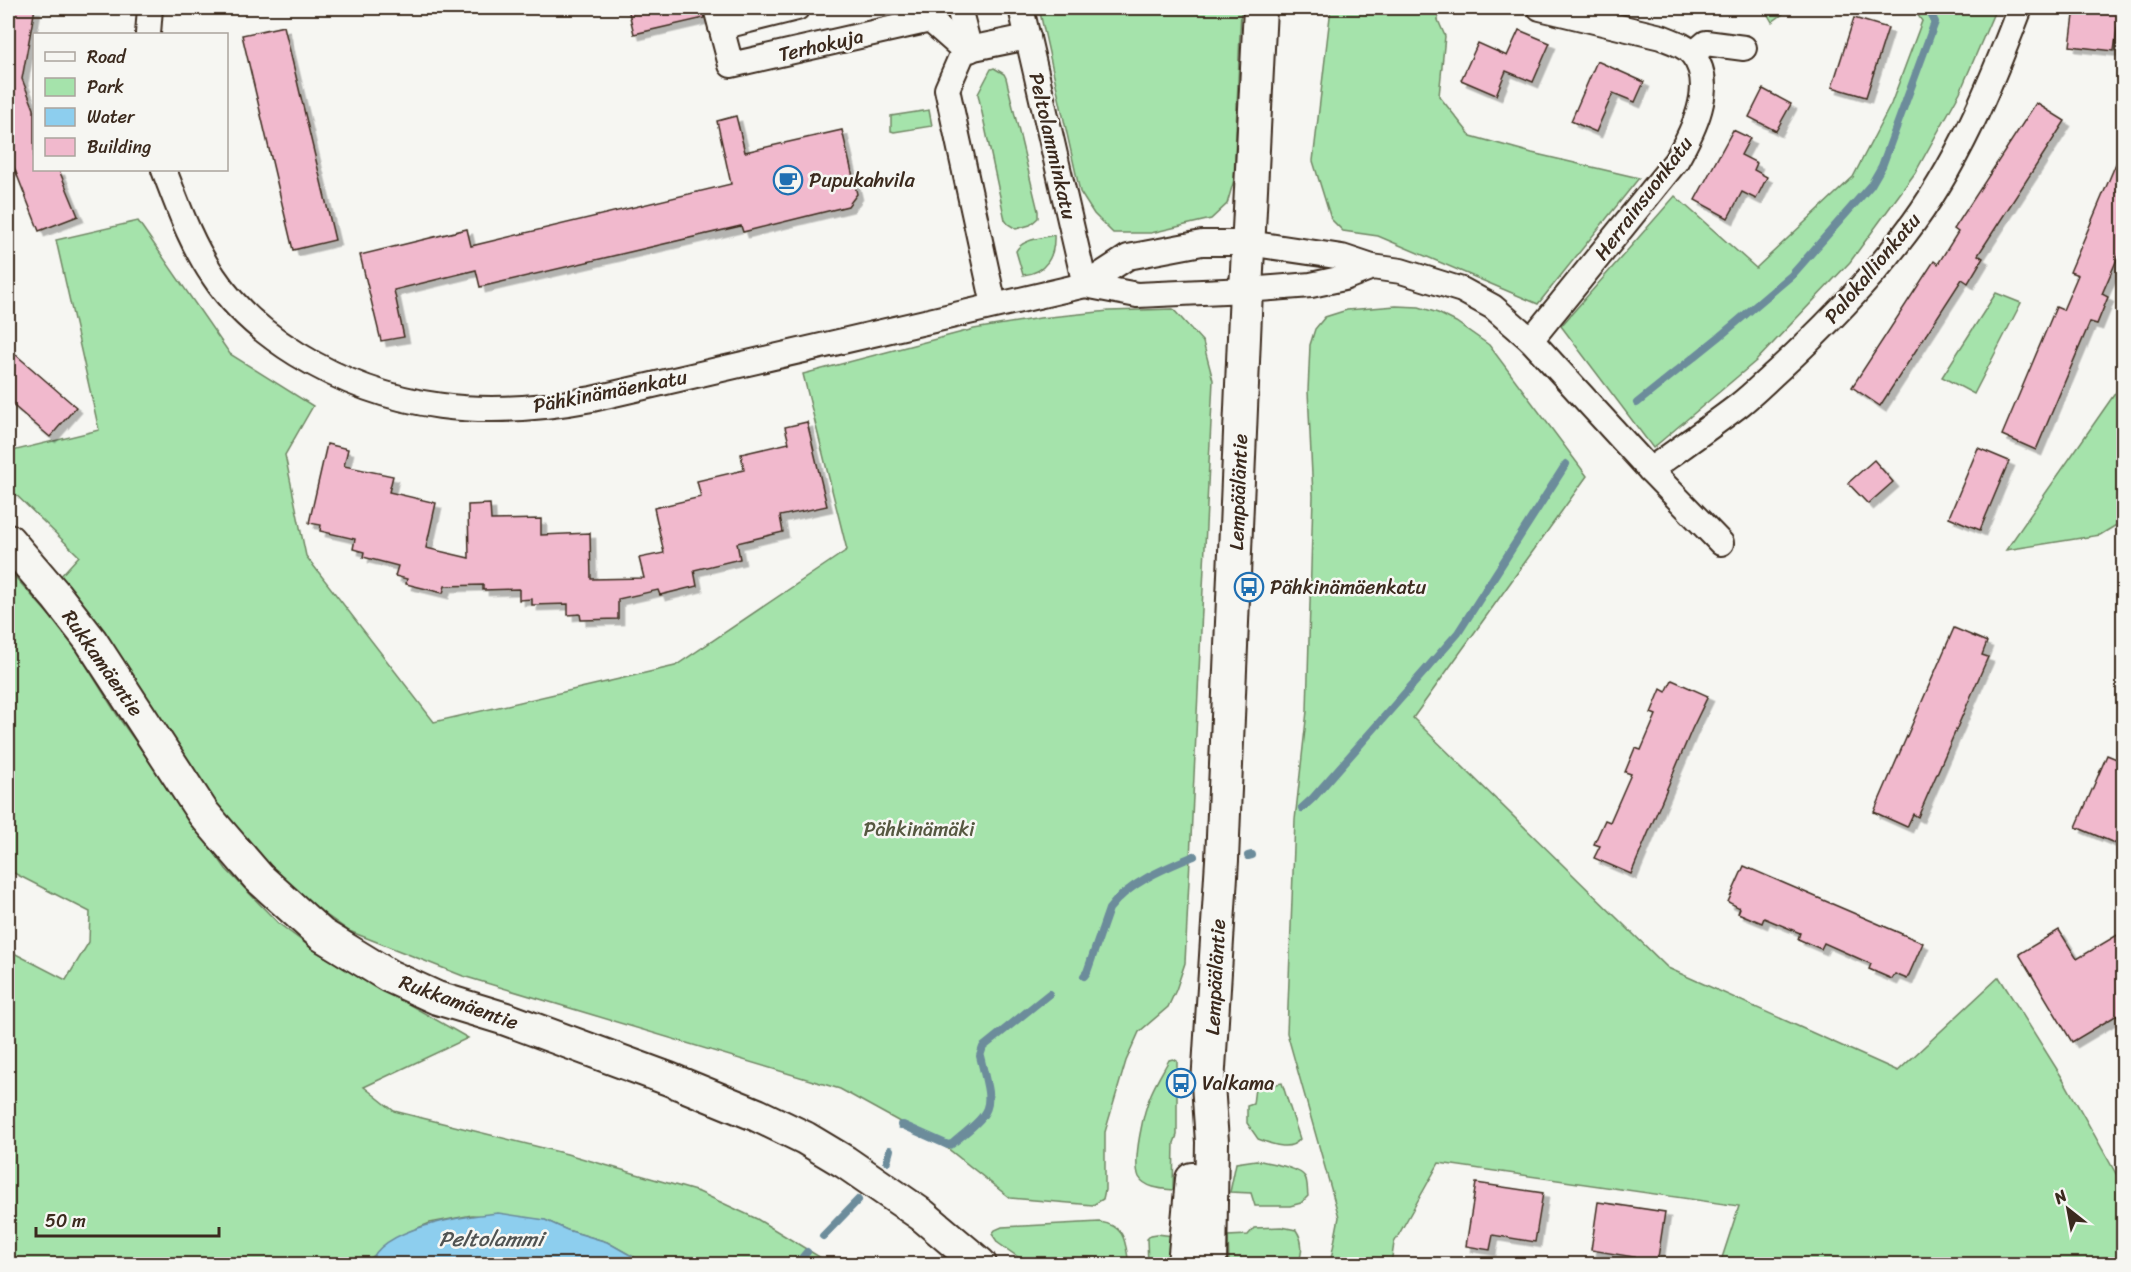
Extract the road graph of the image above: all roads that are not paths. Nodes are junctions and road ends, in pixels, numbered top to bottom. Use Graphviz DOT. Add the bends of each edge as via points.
graph roads {
  1 [pos="150,8"];
  2 [pos="797,8"];
  3 [pos="959,8"];
  4 [pos="1022,8"];
  5 [pos="1260,8"];
  6 [pos="1540,8"];
  7 [pos="2020,8"];
  8 [pos="920,15"];
  9 [pos="719,17"];
  10 [pos="147,33"];
  11 [pos="1028,37"];
  12 [pos="1744,48"];
  13 [pos="967,50"];
  14 [pos="1693,54"];
  15 [pos="164,171"];
  16 [pos="1248,243"];
  17 [pos="1372,267"];
  18 [pos="1085,285"];
  19 [pos="1245,290"];
  20 [pos="994,305"];
  21 [pos="1531,340"];
  22 [pos="1650,470"];
  23 [pos="8,540"];
  24 [pos="1721,543"];
  25 [pos="1208,1084"];
  26 [pos="980,1264"];
  27 [pos="1185,1264"];
  28 [pos="1210,1264"];
  1 -- 10 [label="street"];
  2 -- 9 [label="street"];
  3 -- 13 [label="street"];
  4 -- 11 [label="street, Peltolamminkatu"];
  5 -- 16 [label="main road, Lempääläntie"];
  6 -- 14 [label="street" via="1661,37"];
  7 -- 22 [label="street, Palokallionkatu" via="1966,134 1906,233 1838,312 1795,354 1739,405"];
  8 -- 9 [label="street, Terhokuja" via="731,65"];
  8 -- 13 [label="street, Terhokuja"];
  11 -- 13 [label="street"];
  11 -- 18 [label="street, Peltolamminkatu"];
  12 -- 14 [label="street" via="1706,43"];
  13 -- 20 [label="street" via="947,89"];
  14 -- 21 [label="street, Herrainsuonkatu" via="1701,71 1701,105 1676,161"];
  15 -- 20 [label="street, Pähkinämäenkatu" via="186,228 213,277 254,322 277,341 357,386 434,405 500,409 555,406"];
  16 -- 17 [label="street" via="1342,257"];
  16 -- 18 [label="street, Pähkinämäenkatu" via="1202,243 1128,257"];
  16 -- 19 [label="main road, Lempääläntie"];
  17 -- 19 [label="street" via="1311,285"];
  17 -- 21 [label="street" via="1401,271 1462,290 1493,307"];
  18 -- 19 [label="street, Pähkinämäenkatu" via="1137,295"];
  18 -- 20 [label="street, Pähkinämäenkatu"];
  19 -- 25 [label="main road, Lempääläntie" via="1225,789"];
  21 -- 22 [label="street"];
  22 -- 24 [label="street"];
  23 -- 26 [label="main road, Rukkamäentie" via="91,641 203,813 258,877 322,934 389,976 436,998 506,1019 669,1079 805,1138 922,1215"];
  25 -- 27 [label="main road, Lempääläntie" via="1196,1150"];
  25 -- 28 [label="main road, Lempääläntie" via="1212,1142"];
}
